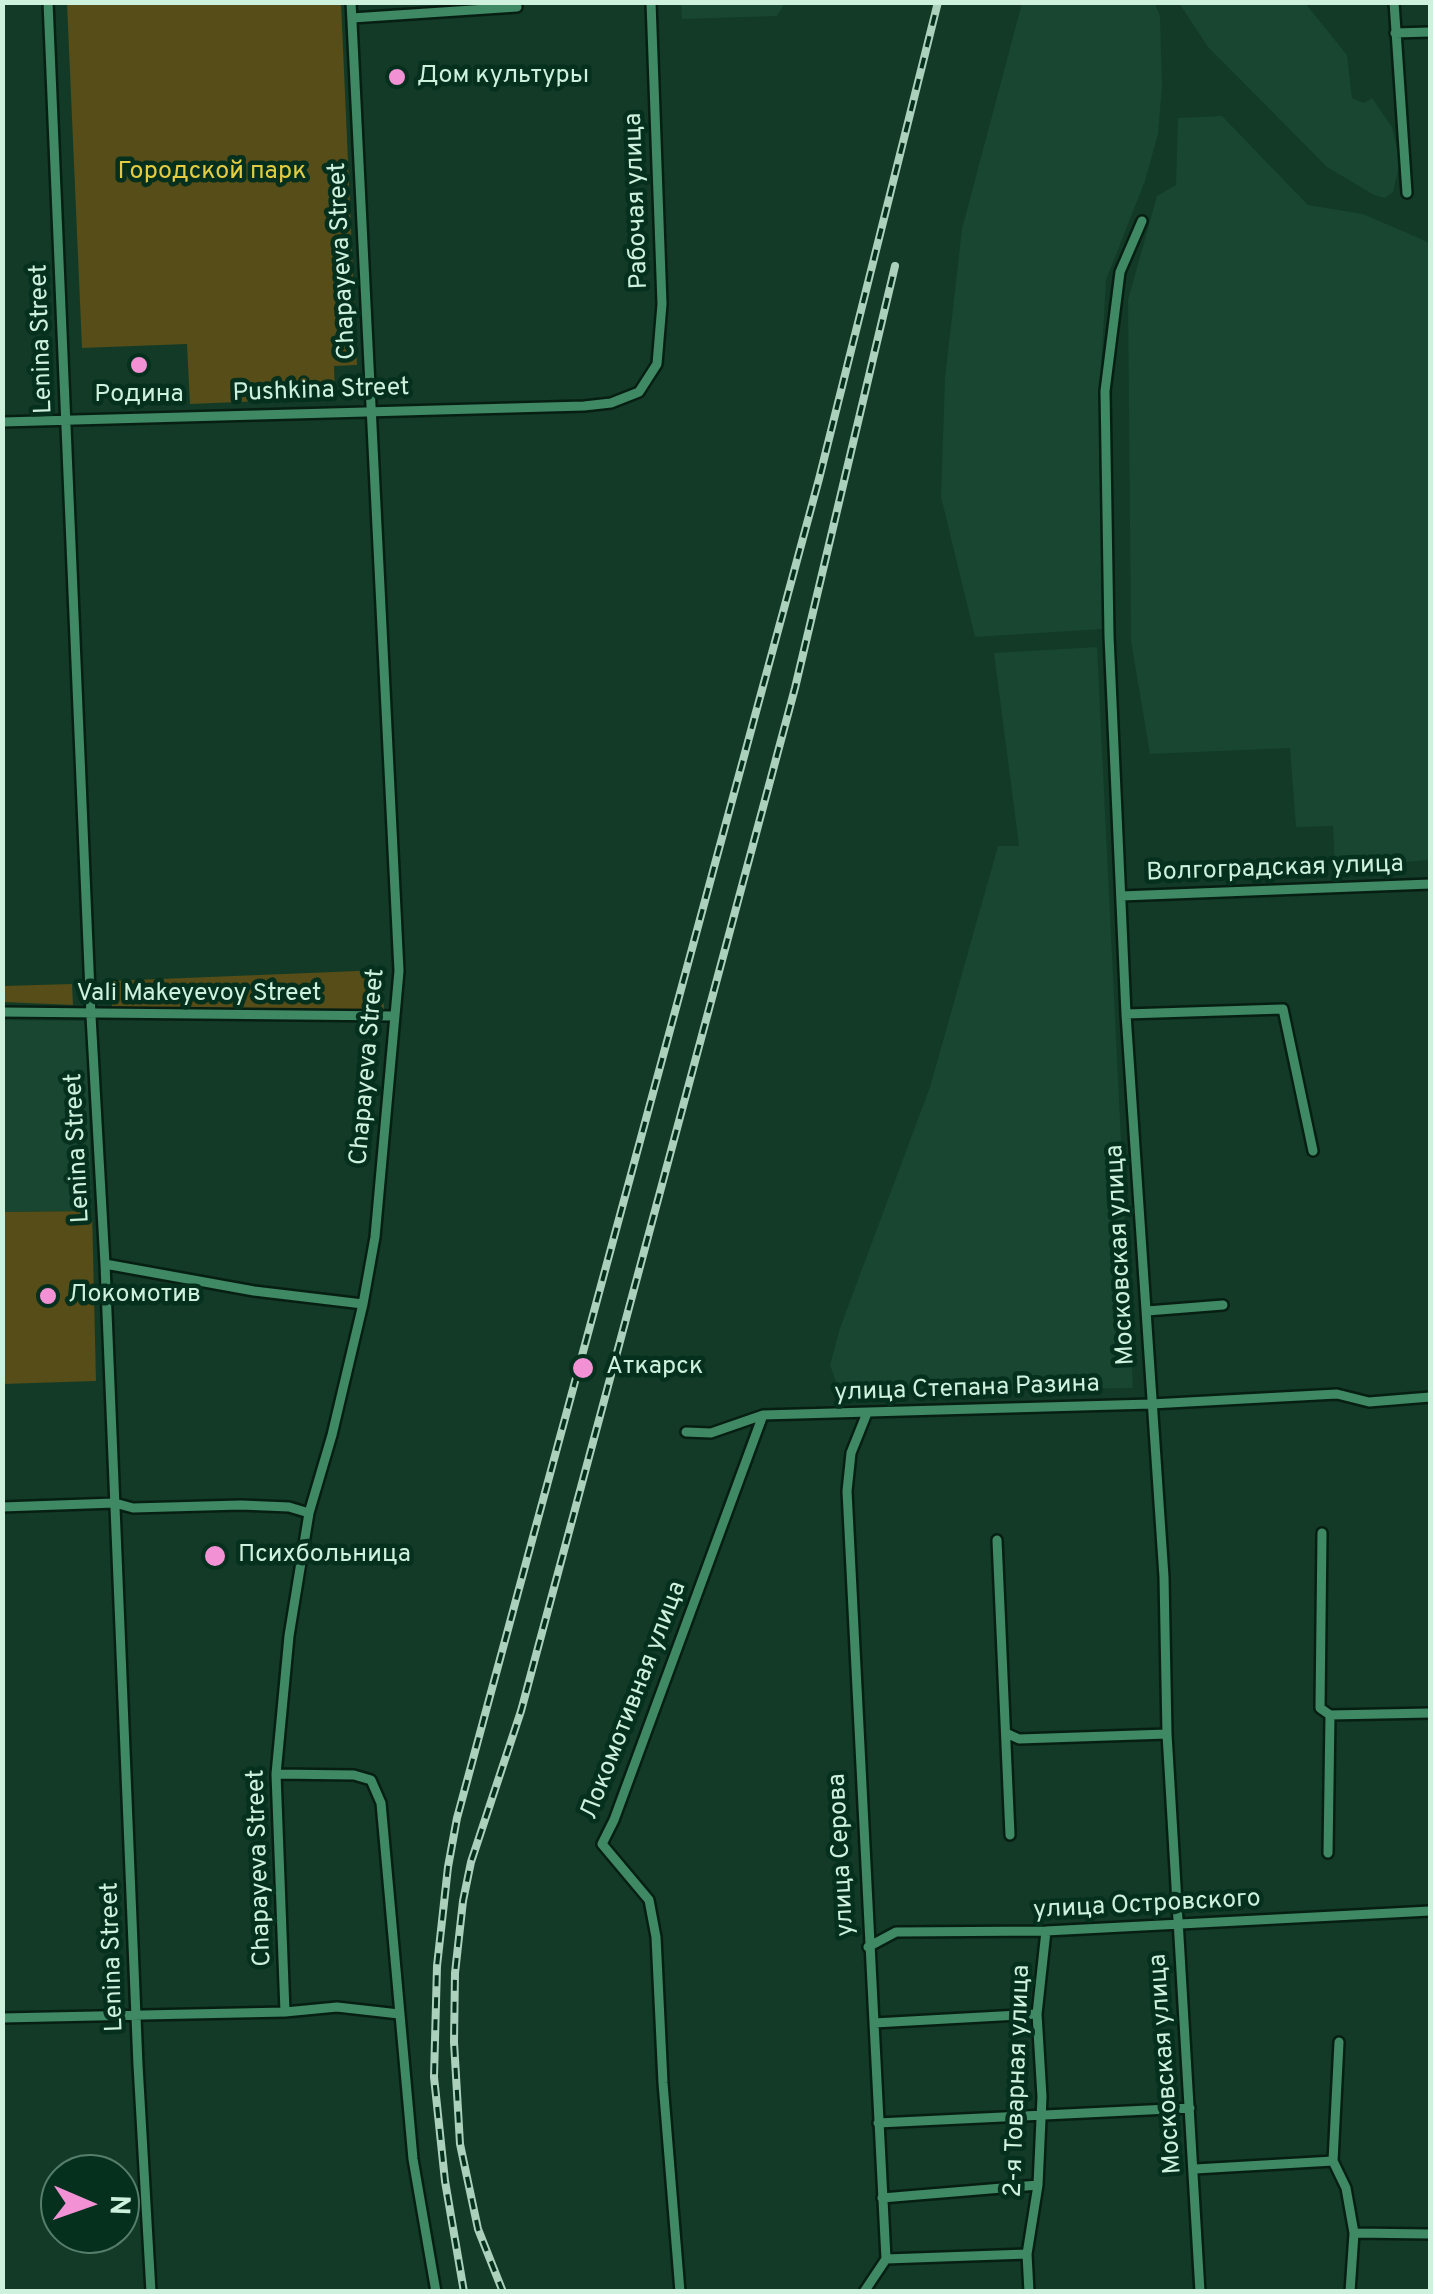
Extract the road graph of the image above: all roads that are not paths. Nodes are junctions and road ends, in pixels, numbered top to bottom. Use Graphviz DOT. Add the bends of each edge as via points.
graph roads {
  1 [pos="48,2"];
  2 [pos="351,2"];
  3 [pos="651,2"];
  4 [pos="1394,2"];
  5 [pos="517,7"];
  6 [pos="352,18"];
  7 [pos="1430,32"];
  8 [pos="1395,34"];
  9 [pos="1408,193"];
  10 [pos="1142,221"];
  11 [pos="639,392"];
  12 [pos="370,410"];
  13 [pos="67,419"];
  14 [pos="2,422"];
  15 [pos="1430,884"];
  16 [pos="1121,896"];
  17 [pos="2,1012"];
  18 [pos="1126,1014"];
  19 [pos="91,1016"];
  20 [pos="395,1016"];
  21 [pos="1313,1151"];
  22 [pos="105,1264"];
  23 [pos="363,1304"];
  24 [pos="1223,1306"];
  25 [pos="1147,1311"];
  26 [pos="1430,1396"];
  27 [pos="1150,1404"];
  28 [pos="867,1413"];
  29 [pos="762,1415"];
  30 [pos="686,1432"];
  31 [pos="115,1503"];
  32 [pos="2,1506"];
  33 [pos="309,1513"];
  34 [pos="1322,1533"];
  35 [pos="998,1540"];
  36 [pos="1430,1713"];
  37 [pos="1330,1715"];
  38 [pos="1006,1733"];
  39 [pos="1167,1734"];
  40 [pos="276,1774"];
  41 [pos="1010,1835"];
  42 [pos="1328,1853"];
  43 [pos="1430,1911"];
  44 [pos="1178,1926"];
  45 [pos="1046,1931"];
  46 [pos="868,1947"];
  47 [pos="285,2012"];
  48 [pos="136,2014"];
  49 [pos="399,2014"];
  50 [pos="1038,2014"];
  51 [pos="2,2018"];
  52 [pos="874,2023"];
  53 [pos="1339,2042"];
  54 [pos="1190,2108"];
  55 [pos="1040,2116"];
  56 [pos="878,2123"];
  57 [pos="1333,2162"];
  58 [pos="1194,2169"];
  59 [pos="1038,2185"];
  60 [pos="882,2198"];
  61 [pos="1354,2233"];
  62 [pos="1430,2234"];
  63 [pos="1027,2254"];
  64 [pos="886,2259"];
  65 [pos="151,2292"];
  66 [pos="436,2292"];
  67 [pos="680,2292"];
  68 [pos="864,2292"];
  69 [pos="1029,2292"];
  70 [pos="1200,2292"];
  71 [pos="1350,2292"];
  1 -- 13 [label="street, Lenina Street"];
  2 -- 6 [label="street, Chapayeva Street"];
  3 -- 11 [label="street, Рабочая улица" via="662,304 658,364"];
  4 -- 8 [label="street"];
  5 -- 6 [label="street"];
  6 -- 12 [label="street, Chapayeva Street"];
  7 -- 8 [label="street"];
  8 -- 9 [label="street"];
  10 -- 16 [label="street, Московская улица" via="1120,272 1105,392"];
  11 -- 12 [label="street, Pushkina Street" via="584,406"];
  12 -- 13 [label="street, Pushkina Street"];
  12 -- 20 [label="street, Chapayeva Street" via="399,971"];
  13 -- 14 [label="street, Pushkina Street"];
  13 -- 19 [label="street, Lenina Street"];
  15 -- 16 [label="street, Волгоградская улица"];
  16 -- 18 [label="street, Московская улица"];
  17 -- 19 [label="street, Vali Makeyevoy Street"];
  18 -- 21 [label="street" via="1283,1009"];
  18 -- 25 [label="street, Московская улица"];
  19 -- 20 [label="street, Vali Makeyevoy Street"];
  19 -- 22 [label="street, Lenina Street"];
  20 -- 23 [label="street, Chapayeva Street"];
  22 -- 23 [label="street"];
  22 -- 31 [label="street, Lenina Street"];
  23 -- 33 [label="street, Chapayeva Street"];
  24 -- 25 [label="street"];
  25 -- 27 [label="street, Московская улица"];
  26 -- 27 [label="street, улица Степана Разина"];
  27 -- 28 [label="street, улица Степана Разина"];
  27 -- 39 [label="street, Московская улица" via="1164,1577"];
  28 -- 29 [label="street, улица Степана Разина"];
  28 -- 46 [label="street, улица Серова" via="851,1454 847,1492"];
  29 -- 30 [label="street, улица Степана Разина" via="711,1433"];
  29 -- 67 [label="street, Локомотивная улица" via="602,1844 649,1900 656,1938"];
  31 -- 32 [label="street"];
  31 -- 33 [label="street"];
  31 -- 48 [label="street, Lenina Street"];
  33 -- 40 [label="street, Chapayeva Street" via="288,1636"];
  34 -- 37 [label="street" via="1320,1708"];
  35 -- 38 [label="street"];
  36 -- 37 [label="street"];
  37 -- 42 [label="street"];
  38 -- 39 [label="street"];
  38 -- 41 [label="street"];
  39 -- 44 [label="street, Московская улица"];
  40 -- 47 [label="street, Chapayeva Street"];
  40 -- 49 [label="street" via="371,1780 381,1803"];
  43 -- 44 [label="street, улица Островского"];
  44 -- 45 [label="street, улица Островского"];
  44 -- 54 [label="street, Московская улица"];
  45 -- 46 [label="street, улица Островского" via="896,1932"];
  45 -- 50 [label="street, 2-я Товарная улица"];
  46 -- 52 [label="street, улица Серова"];
  47 -- 48 [label="street"];
  47 -- 49 [label="street" via="336,2007"];
  48 -- 51 [label="street"];
  48 -- 65 [label="street, Lenina Street"];
  49 -- 66 [label="street" via="413,2159"];
  50 -- 52 [label="street"];
  50 -- 55 [label="street, 2-я Товарная улица"];
  52 -- 56 [label="street, улица Серова"];
  53 -- 57 [label="street"];
  54 -- 55 [label="street"];
  54 -- 58 [label="street, Московская улица"];
  55 -- 56 [label="street"];
  55 -- 59 [label="street, 2-я Товарная улица"];
  56 -- 60 [label="street, улица Серова"];
  57 -- 58 [label="street"];
  57 -- 61 [label="street" via="1346,2188"];
  58 -- 70 [label="street, Московская улица"];
  59 -- 60 [label="street"];
  59 -- 63 [label="street, 2-я Товарная улица"];
  60 -- 64 [label="street, улица Серова"];
  61 -- 62 [label="street"];
  61 -- 71 [label="street"];
  63 -- 64 [label="street"];
  63 -- 69 [label="street, 2-я Товарная улица"];
  64 -- 68 [label="street"];
}
